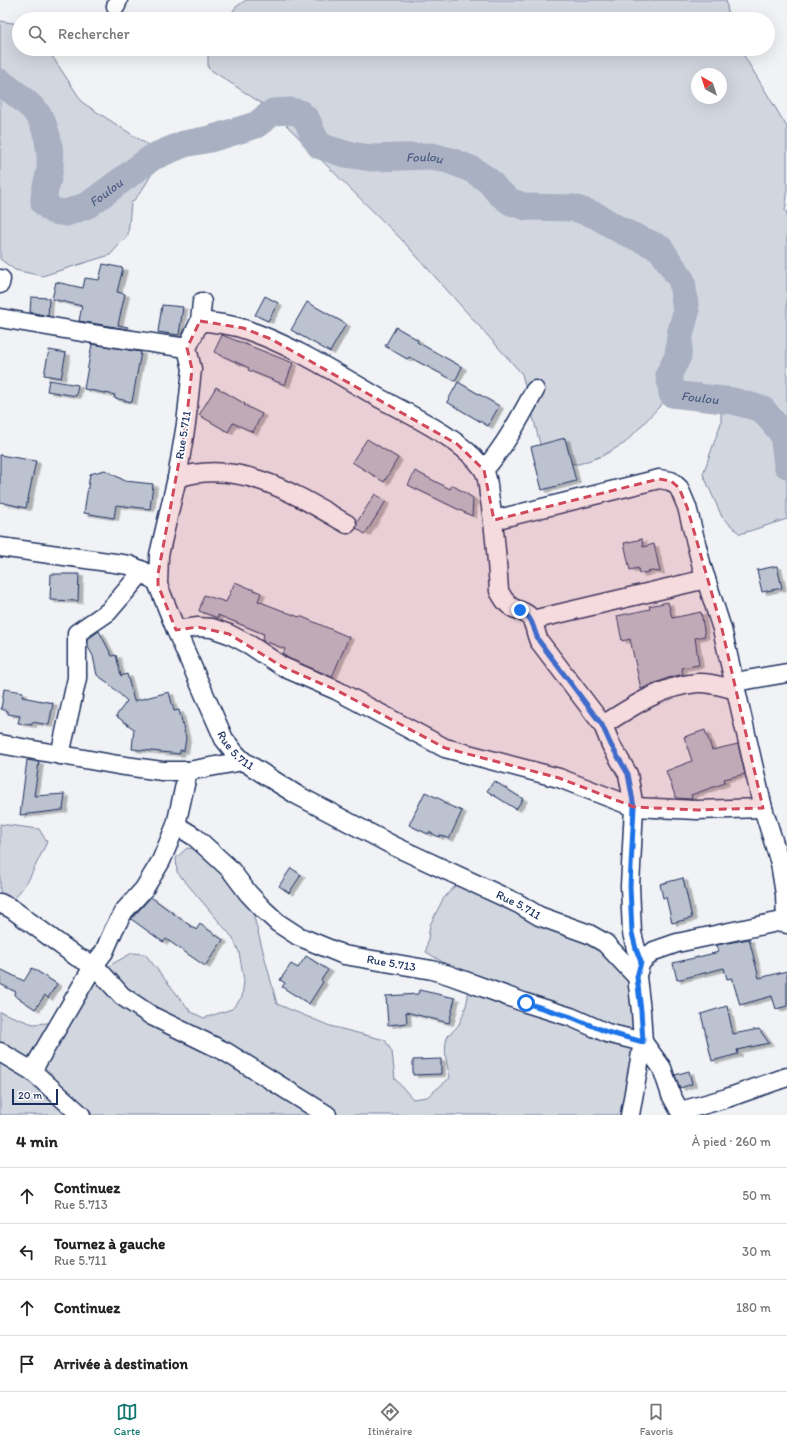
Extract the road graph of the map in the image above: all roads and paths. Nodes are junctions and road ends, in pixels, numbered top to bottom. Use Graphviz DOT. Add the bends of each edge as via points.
graph roads {
  1 [pos="202,302"];
  2 [pos="0,318"];
  3 [pos="200,321"];
  4 [pos="187,348"];
  5 [pos="535,390"];
  6 [pos="484,470"];
  7 [pos="177,478"];
  8 [pos="494,520"];
  9 [pos="347,524"];
  10 [pos="0,547"];
  11 [pos="143,571"];
  12 [pos="706,579"];
  13 [pos="158,584"];
  14 [pos="532,620"];
  15 [pos="176,630"];
  16 [pos="787,673"];
  17 [pos="736,686"];
  18 [pos="602,725"];
  19 [pos="0,744"];
  20 [pos="60,755"];
  21 [pos="243,761"];
  22 [pos="188,771"];
  23 [pos="634,807"];
  24 [pos="763,808"];
  25 [pos="176,825"];
  26 [pos="0,903"];
  27 [pos="787,922"];
  28 [pos="94,965"];
  29 [pos="639,969"];
  30 [pos="643,1042"];
  31 [pos="0,1052"];
  32 [pos="32,1071"];
  33 [pos="787,1077"];
  34 [pos="682,1113"];
  35 [pos="81,1115"];
  36 [pos="327,1115"];
  37 [pos="630,1115"];
  1 -- 3 [label="street"];
  2 -- 4 [label="street"];
  3 -- 4 [label="street"];
  3 -- 6 [label="street" via="243,328 303,355 431,427 457,444"];
  4 -- 7 [label="street, Rue 5.711" via="192,369"];
  5 -- 6 [label="street" via="511,434"];
  6 -- 8 [label="street"];
  7 -- 9 [label="street" via="207,472 245,475 292,494"];
  7 -- 13 [label="street, Rue 5.711" via="159,555"];
  8 -- 12 [label="street" via="659,479 671,480 679,488 687,507"];
  8 -- 14 [label="street" via="498,592 504,601"];
  10 -- 11 [label="street" via="129,565"];
  11 -- 13 [label="street"];
  11 -- 20 [label="street" via="108,612 77,633 77,678"];
  12 -- 14 [label="street"];
  12 -- 17 [label="street"];
  13 -- 15 [label="street, Rue 5.711"];
  14 -- 18 [label="street" via="539,641"];
  15 -- 21 [label="street, Rue 5.711" via="224,739"];
  15 -- 23 [label="street" via="212,628 229,634 283,667 336,690 445,748 559,778"];
  16 -- 17 [label="street"];
  17 -- 18 [label="street" via="698,683 675,687 639,702"];
  17 -- 24 [label="street"];
  18 -- 23 [label="street" via="628,774"];
  19 -- 20 [label="street"];
  20 -- 22 [label="street" via="162,771"];
  21 -- 22 [label="street"];
  21 -- 29 [label="street, Rue 5.711" via="297,795 394,846 519,904 539,916 589,934"];
  22 -- 25 [label="street"];
  23 -- 24 [label="street" via="697,810"];
  23 -- 29 [label="street" via="630,886 632,933"];
  24 -- 27 [label="street" via="780,863"];
  25 -- 28 [label="street" via="161,861 144,889 124,911 104,952"];
  25 -- 30 [label="street, Rue 5.713" via="206,847 230,869 248,894 263,909 298,936 344,955 449,975 607,1032"];
  26 -- 28 [label="street" via="77,957"];
  27 -- 29 [label="street" via="677,943 654,951"];
  28 -- 32 [label="street"];
  28 -- 36 [label="street" via="122,996 152,1016 226,1052"];
  29 -- 30 [label="street"];
  30 -- 34 [label="street" via="662,1068 671,1095"];
  30 -- 37 [label="street"];
  31 -- 32 [label="street"];
  32 -- 35 [label="street"];
  33 -- 34 [label="street"];
}
